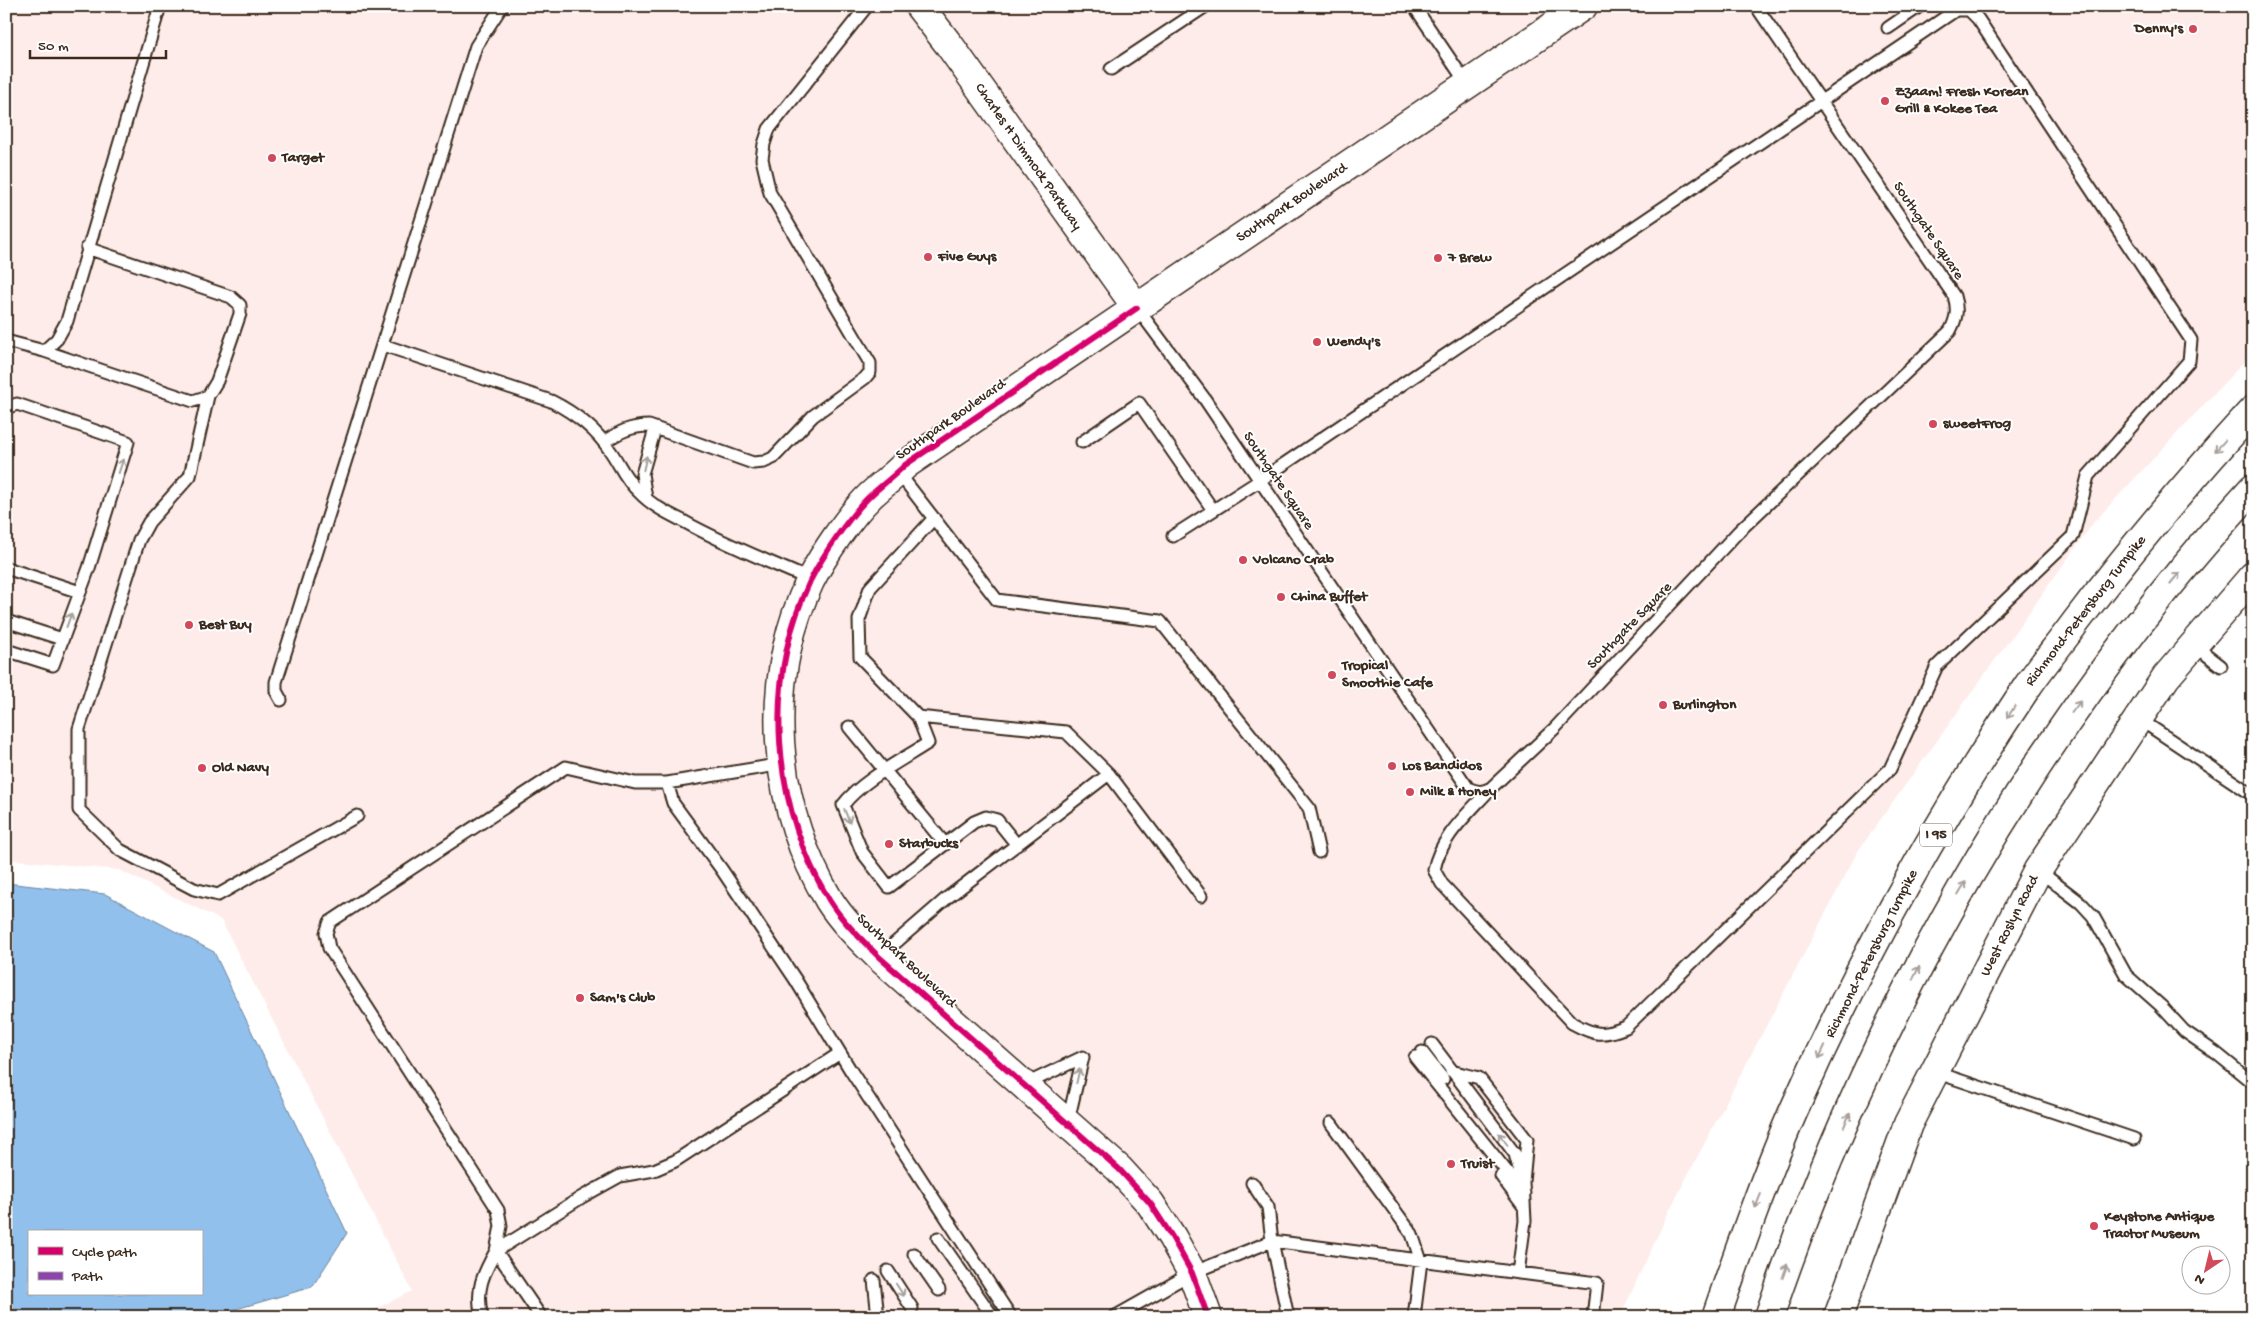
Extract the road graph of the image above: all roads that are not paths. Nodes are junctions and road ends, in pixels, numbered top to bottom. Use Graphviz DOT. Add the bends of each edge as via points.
graph roads {
  1 [pos="160,6"];
  2 [pos="867,6"];
  3 [pos="919,6"];
  4 [pos="1206,6"];
  5 [pos="1414,6"];
  6 [pos="1583,6"];
  7 [pos="1756,6"];
  8 [pos="1920,6"];
  9 [pos="498,7"];
  10 [pos="1888,28"];
  11 [pos="1112,69"];
  12 [pos="1467,84"];
  13 [pos="1821,101"];
  14 [pos="87,248"];
  15 [pos="1137,308"];
  16 [pos="6,341"];
  17 [pos="383,345"];
  18 [pos="44,351"];
  19 [pos="208,396"];
  20 [pos="6,408"];
  21 [pos="2253,410"];
  22 [pos="655,429"];
  23 [pos="604,442"];
  24 [pos="1082,442"];
  25 [pos="898,472"];
  26 [pos="1259,481"];
  27 [pos="2253,488"];
  28 [pos="646,498"];
  29 [pos="1214,510"];
  30 [pos="934,518"];
  31 [pos="1173,536"];
  32 [pos="6,568"];
  33 [pos="2253,576"];
  34 [pos="811,580"];
  35 [pos="80,592"];
  36 [pos="6,621"];
  37 [pos="62,639"];
  38 [pos="2194,645"];
  39 [pos="6,650"];
  40 [pos="2221,666"];
  41 [pos="281,700"];
  42 [pos="918,717"];
  43 [pos="2139,719"];
  44 [pos="849,727"];
  45 [pos="783,764"];
  46 [pos="884,771"];
  47 [pos="1110,774"];
  48 [pos="667,783"];
  49 [pos="1491,788"];
  50 [pos="2253,795"];
  51 [pos="356,816"];
  52 [pos="945,844"];
  53 [pos="1017,845"];
  54 [pos="1319,852"];
  55 [pos="2038,870"];
  56 [pos="1201,896"];
  57 [pos="879,956"];
  58 [pos="1432,1044"];
  59 [pos="840,1053"];
  60 [pos="1451,1071"];
  61 [pos="1934,1072"];
  62 [pos="2248,1079"];
  63 [pos="1436,1083"];
  64 [pos="1024,1085"];
  65 [pos="1460,1102"];
  66 [pos="1473,1118"];
  67 [pos="1331,1122"];
  68 [pos="1068,1123"];
  69 [pos="2134,1139"];
  70 [pos="1252,1182"];
  71 [pos="1524,1188"];
  72 [pos="1524,1206"];
  73 [pos="938,1238"];
  74 [pos="1272,1241"];
  75 [pos="496,1251"];
  76 [pos="914,1254"];
  77 [pos="1421,1261"];
  78 [pos="888,1271"];
  79 [pos="1192,1273"];
  80 [pos="1518,1273"];
  81 [pos="874,1280"];
  82 [pos="939,1290"];
  83 [pos="912,1308"];
  84 [pos="482,1317"];
  85 [pos="541,1317"];
  86 [pos="878,1317"];
  87 [pos="993,1317"];
  88 [pos="1011,1317"];
  89 [pos="1114,1317"];
  90 [pos="1208,1317"];
  91 [pos="1288,1317"];
  92 [pos="1414,1317"];
  93 [pos="1593,1317"];
  94 [pos="1716,1317"];
  95 [pos="1769,1317"];
  96 [pos="1838,1317"];
  1 -- 14 [label="lane"];
  2 -- 22 [label="lane" via="770,129 762,160 770,193 870,363 870,372 813,416 773,458 764,462 753,462"];
  3 -- 15 [label="main road, Charles H Dimmock Parkway"];
  4 -- 11 [label="lane"];
  5 -- 12 [label="lane"];
  6 -- 12 [label="main road, Southpark Boulevard"];
  7 -- 13 [label="lane, Southgate Square"];
  8 -- 10 [label="lane"];
  9 -- 17 [label="lane" via="476,46"];
  12 -- 15 [label="main road, Southpark Boulevard"];
  13 -- 26 [label="lane"];
  13 -- 49 [label="lane, Southgate Square" via="1954,296 1957,307 1953,326 1738,532 1541,742"];
  13 -- 49 [label="lane" via="1956,10 1969,10 1978,18 2191,340 2189,361 2088,476 2073,536 1937,666 1890,770 1626,1027 1609,1034 1590,1033 1572,1023 1442,884 1434,870 1444,841"];
  14 -- 18 [label="lane" via="67,321"];
  14 -- 19 [label="lane" via="231,297 240,305 240,314 217,381"];
  15 -- 25 [label="main road, Southpark Boulevard"];
  15 -- 26 [label="lane, Southgate Square" via="1204,398"];
  16 -- 18 [label="lane"];
  17 -- 23 [label="lane" via="551,401 588,424"];
  17 -- 41 [label="lane" via="276,682"];
  18 -- 19 [label="lane" via="193,401"];
  19 -- 51 [label="lane" via="190,476 149,522 139,540 79,729 79,810 120,850 194,889 218,895"];
  35 -- 20 [label="lane, one-way" via="128,442 17,404"];
  21 -- 94 [label="main road, Richmond-Petersburg Turnpike / I 95, one-way" via="2194,475 2110,577 2028,685 1963,787 1849,994 1793,1112"];
  22 -- 23 [label="lane" via="635,426"];
  28 -- 22 [label="lane, one-way" via="642,474"];
  23 -- 28 [label="lane" via="624,474"];
  24 -- 29 [label="lane" via="1139,403"];
  25 -- 30 [label="lane"];
  25 -- 34 [label="main road, Southpark Boulevard" via="850,519"];
  26 -- 29 [label="lane"];
  26 -- 49 [label="lane, Southgate Square" via="1468,788 1476,792"];
  95 -- 27 [label="main road, one-way" via="1838,1138 1889,1027 1955,900 2068,718 2150,607"];
  28 -- 34 [label="lane" via="708,535"];
  29 -- 31 [label="lane"];
  30 -- 42 [label="lane" via="870,588 859,620 860,657"];
  30 -- 54 [label="lane" via="997,600 1160,621 1309,808"];
  32 -- 35 [label="lane"];
  33 -- 38 [label="main road, West Roslyn Road"];
  34 -- 45 [label="main road, Southpark Boulevard" via="792,625 781,673 778,712"];
  37 -- 35 [label="lane, one-way"];
  36 -- 37 [label="lane"];
  37 -- 39 [label="lane" via="53,666"];
  38 -- 40 [label="lane"];
  38 -- 43 [label="main road, West Roslyn Road" via="2166,677"];
  42 -- 46 [label="lane" via="928,743"];
  42 -- 47 [label="lane" via="1066,732"];
  43 -- 50 [label="lane"];
  43 -- 55 [label="main road, West Roslyn Road"];
  44 -- 46 [label="lane"];
  45 -- 48 [label="lane"];
  45 -- 57 [label="main road, Southpark Boulevard" via="794,819 818,879 847,924"];
  46 -- 52 [label="lane"];
  46 -- 52 [label="lane, one-way" via="843,805 862,852 889,887"];
  47 -- 53 [label="lane"];
  47 -- 56 [label="lane"];
  48 -- 59 [label="lane" via="673,803 790,971"];
  48 -- 75 [label="lane" via="635,783 566,767 330,922 326,933 329,948 498,1210 501,1226"];
  52 -- 53 [label="lane" via="986,817 997,820"];
  53 -- 57 [label="lane" via="917,922"];
  55 -- 61 [label="main road, West Roslyn Road"];
  55 -- 62 [label="lane" via="2093,916 2126,975 2184,1031"];
  57 -- 64 [label="main road, Southpark Boulevard"];
  58 -- 60 [label="lane"];
  59 -- 75 [label="lane" via="675,1161 654,1170 620,1176"];
  59 -- 88 [label="lane"];
  71 -- 60 [label="lane, one-way" via="1515,1154"];
  60 -- 71 [label="lane" via="1479,1078 1526,1140"];
  61 -- 69 [label="lane"];
  61 -- 96 [label="main road, West Roslyn Road" via="1908,1124"];
  63 -- 65 [label="lane" via="1418,1055"];
  63 -- 71 [label="lane"];
  63 -- 72 [label="lane" via="1438,1096"];
  64 -- 68 [label="main road, Southpark Boulevard"];
  68 -- 64 [label="lane, one-way" via="1083,1057"];
  66 -- 71 [label="lane"];
  67 -- 77 [label="lane" via="1412,1234"];
  68 -- 79 [label="main road, Southpark Boulevard" via="1119,1169 1150,1203"];
  70 -- 74 [label="lane" via="1268,1207"];
  71 -- 72 [label="lane"];
  72 -- 80 [label="lane"];
  73 -- 87 [label="lane"];
  74 -- 77 [label="lane"];
  74 -- 79 [label="lane"];
  74 -- 91 [label="lane"];
  75 -- 84 [label="lane" via="481,1278"];
  75 -- 85 [label="lane"];
  76 -- 82 [label="lane"];
  77 -- 80 [label="lane"];
  77 -- 92 [label="lane"];
  78 -- 83 [label="lane, one-way"];
  79 -- 89 [label="lane"];
  79 -- 90 [label="main road, Southpark Boulevard"];
  80 -- 93 [label="lane" via="1597,1283"];
  81 -- 86 [label="lane"];
}
